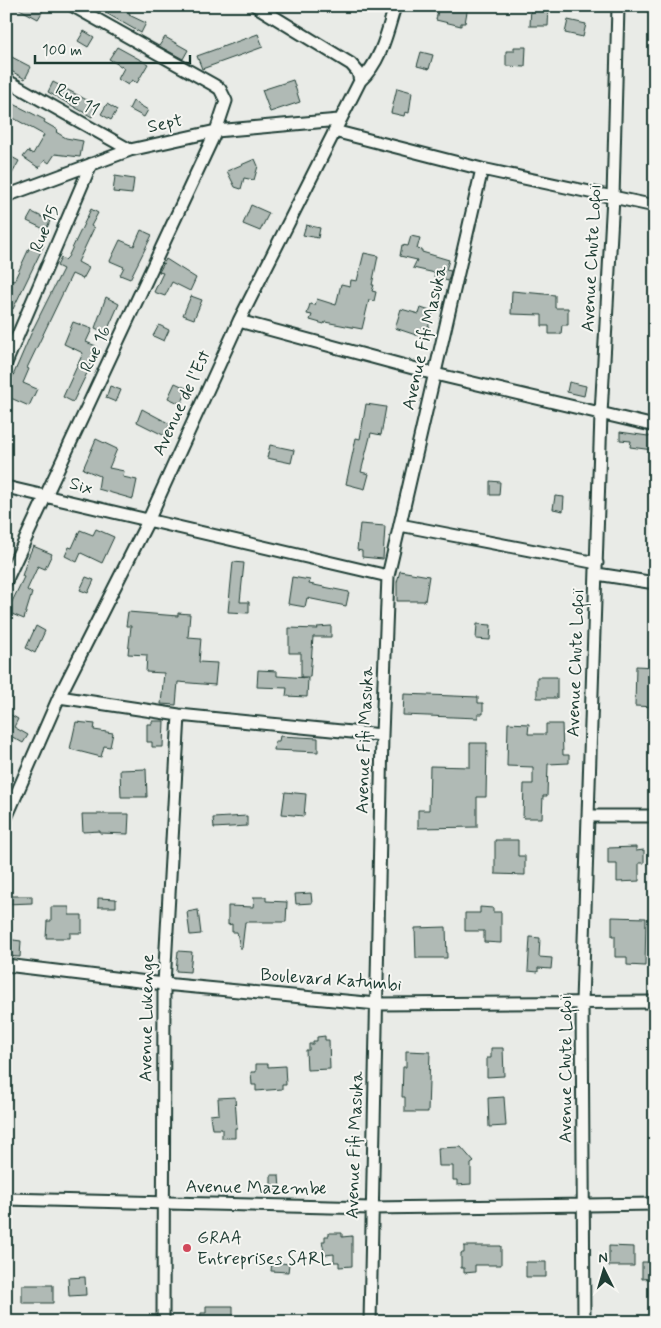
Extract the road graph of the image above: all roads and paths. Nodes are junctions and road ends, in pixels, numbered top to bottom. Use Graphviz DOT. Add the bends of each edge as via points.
graph roads {
  1 [pos="73,6"];
  2 [pos="256,6"];
  3 [pos="395,6"];
  4 [pos="618,6"];
  5 [pos="6,80"];
  6 [pos="360,81"];
  7 [pos="336,126"];
  8 [pos="216,131"];
  9 [pos="130,150"];
  10 [pos="92,164"];
  11 [pos="482,169"];
  12 [pos="8,194"];
  13 [pos="613,197"];
  14 [pos="655,206"];
  15 [pos="239,321"];
  16 [pos="6,363"];
  17 [pos="435,374"];
  18 [pos="601,414"];
  19 [pos="655,426"];
  20 [pos="6,487"];
  21 [pos="48,496"];
  22 [pos="148,521"];
  23 [pos="400,525"];
  24 [pos="597,569"];
  25 [pos="388,576"];
  26 [pos="6,581"];
  27 [pos="655,583"];
  28 [pos="59,697"];
  29 [pos="179,715"];
  30 [pos="382,735"];
  31 [pos="588,816"];
  32 [pos="655,816"];
  33 [pos="6,818"];
  34 [pos="6,965"];
  35 [pos="164,984"];
  36 [pos="582,1002"];
  37 [pos="655,1002"];
  38 [pos="377,1004"];
  39 [pos="6,1199"];
  40 [pos="165,1203"];
  41 [pos="655,1204"];
  42 [pos="584,1206"];
  43 [pos="370,1208"];
  44 [pos="163,1322"];
  45 [pos="370,1322"];
  46 [pos="584,1322"];
  1 -- 8 [label="street, Rue 16" via="220,89 226,101"];
  2 -- 6 [label="street" via="351,64"];
  3 -- 6 [label="street, Avenue de l'Est" via="379,56"];
  4 -- 13 [label="street, Avenue Chute Lofoï"];
  5 -- 9 [label="street, Rue 11"];
  6 -- 7 [label="street, Avenue de l'Est"];
  7 -- 8 [label="street, Sept"];
  7 -- 11 [label="street, Sept"];
  7 -- 15 [label="street, Avenue de l'Est"];
  8 -- 9 [label="street, Sept"];
  8 -- 21 [label="street, Rue 16"];
  9 -- 10 [label="street, Sept"];
  10 -- 12 [label="street, Sept"];
  10 -- 16 [label="street, Rue 15"];
  11 -- 13 [label="street, Sept"];
  11 -- 17 [label="street, Avenue Fifi Masuka"];
  13 -- 14 [label="street, Sept"];
  13 -- 18 [label="street, Avenue Chute Lofoï"];
  15 -- 17 [label="street"];
  15 -- 22 [label="street, Avenue de l'Est"];
  17 -- 18 [label="street"];
  17 -- 23 [label="street, Avenue Fifi Masuka"];
  18 -- 19 [label="street"];
  18 -- 24 [label="street, Avenue Chute Lofoï"];
  20 -- 21 [label="street, Six"];
  21 -- 22 [label="street, Six"];
  21 -- 26 [label="street, Rue 16"];
  22 -- 25 [label="street, Six"];
  22 -- 28 [label="street, Avenue de l'Est"];
  23 -- 24 [label="street"];
  23 -- 25 [label="street, Avenue Fifi Masuka"];
  24 -- 27 [label="street"];
  24 -- 31 [label="street, Avenue Chute Lofoï"];
  25 -- 30 [label="street, Avenue Fifi Masuka"];
  28 -- 29 [label="street"];
  28 -- 33 [label="street, Avenue de l'Est"];
  29 -- 30 [label="street"];
  29 -- 35 [label="street, Avenue Lukenge"];
  30 -- 38 [label="street, Avenue Fifi Masuka"];
  31 -- 32 [label="street"];
  31 -- 36 [label="street, Avenue Chute Lofoï"];
  34 -- 35 [label="street, Boulevard Katumbi"];
  35 -- 38 [label="street, Boulevard Katumbi"];
  35 -- 40 [label="street, Avenue Lukenge"];
  36 -- 37 [label="street, Boulevard Katumbi"];
  36 -- 38 [label="street, Boulevard Katumbi"];
  36 -- 42 [label="street, Avenue Chute Lofoï"];
  38 -- 43 [label="street, Avenue Fifi Masuka"];
  39 -- 40 [label="street, Avenue Mazembe"];
  40 -- 43 [label="street, Avenue Mazembe"];
  40 -- 44 [label="street, Avenue Lukenge"];
  41 -- 42 [label="street, Avenue Mazembe"];
  42 -- 43 [label="street, Avenue Mazembe"];
  42 -- 46 [label="street, Avenue Chute Lofoï"];
  43 -- 45 [label="street, Avenue Fifi Masuka"];
}
